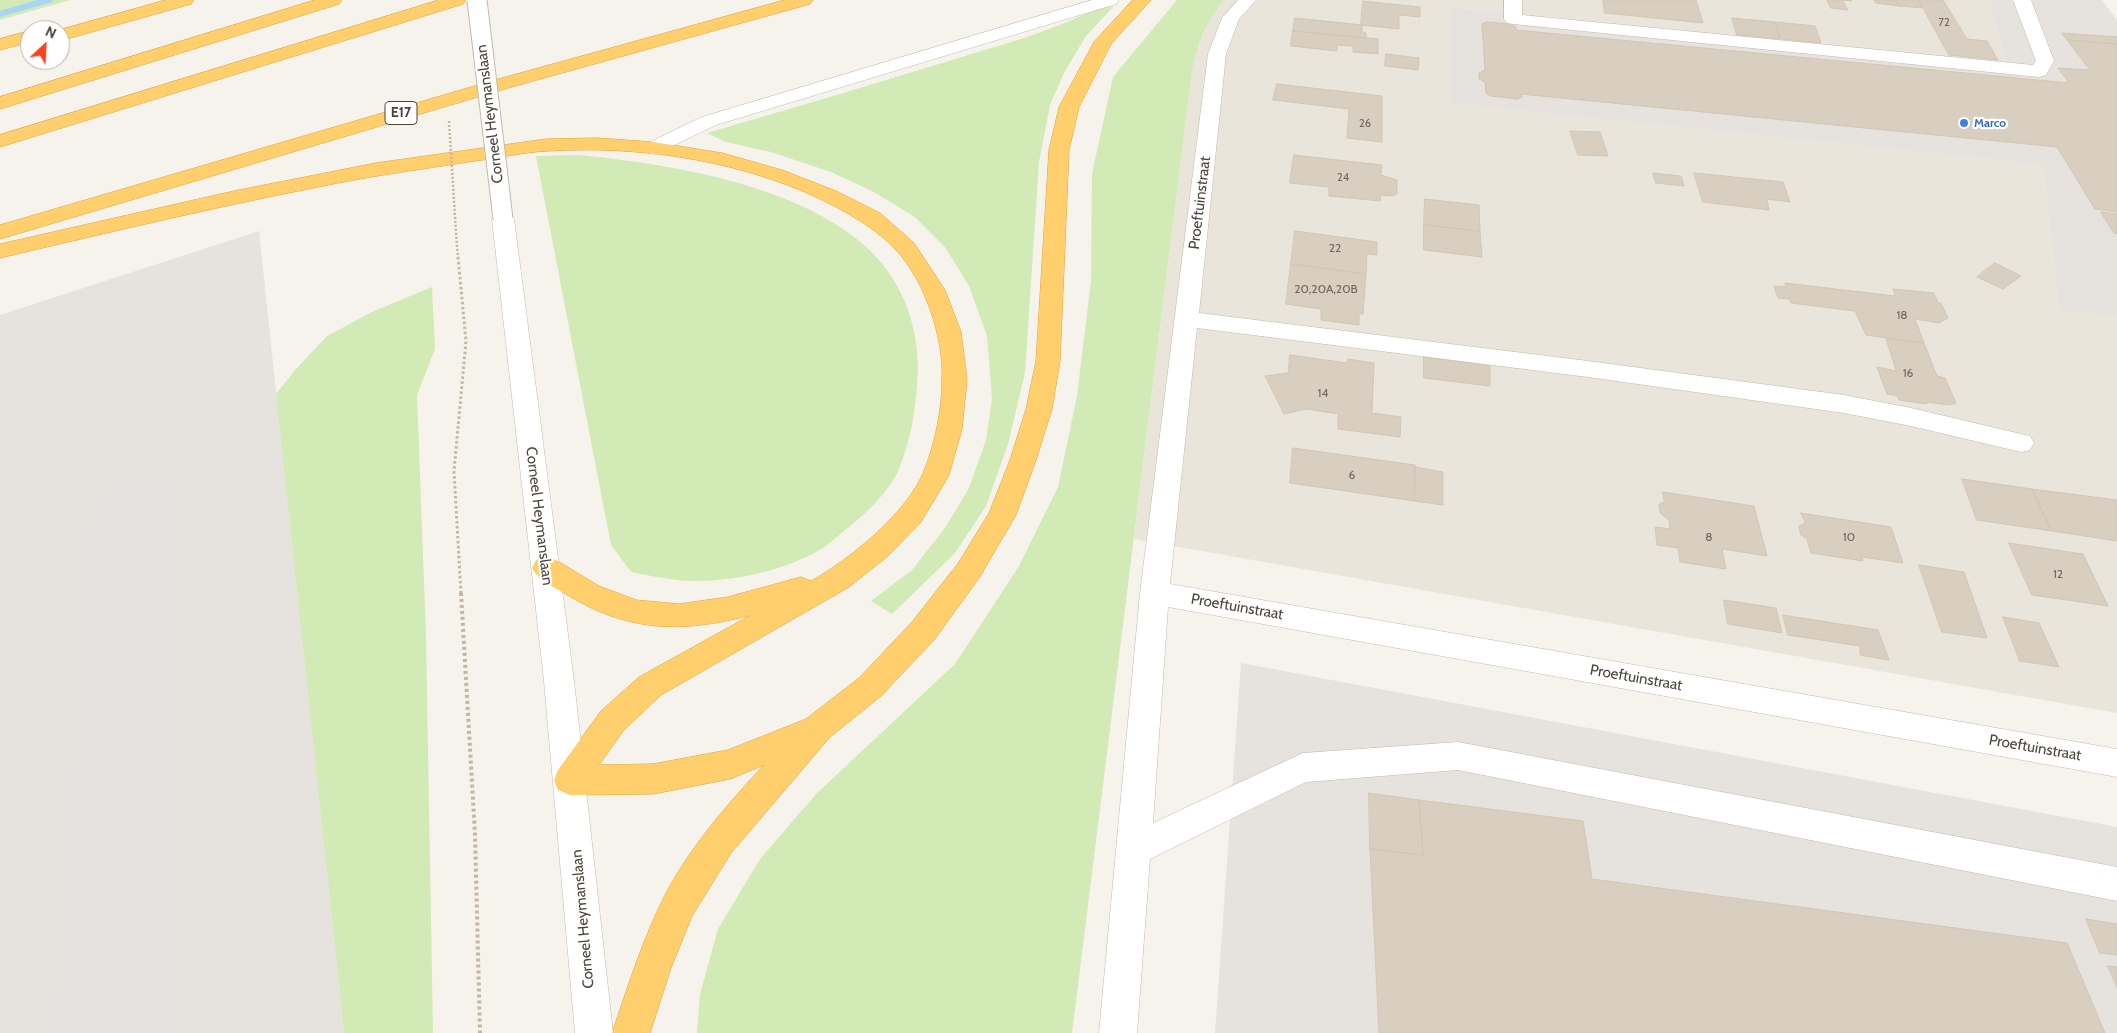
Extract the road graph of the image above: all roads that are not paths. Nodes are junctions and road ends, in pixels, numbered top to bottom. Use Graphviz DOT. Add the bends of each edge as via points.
graph roads {
  1 [pos="148,0"];
  2 [pos="185,0"];
  3 [pos="333,0"];
  4 [pos="457,0"];
  5 [pos="477,0"];
  6 [pos="804,0"];
  7 [pos="1110,0"];
  8 [pos="1142,0"];
  9 [pos="1247,0"];
  10 [pos="1513,0"];
  11 [pos="2022,0"];
  12 [pos="70,24"];
  13 [pos="70,33"];
  14 [pos="20,39"];
  15 [pos="0,45"];
  16 [pos="20,48"];
  17 [pos="0,54"];
  18 [pos="0,103"];
  19 [pos="0,141"];
  20 [pos="653,148"];
  21 [pos="0,232"];
  22 [pos="0,251"];
  23 [pos="1186,319"];
  24 [pos="2021,444"];
  25 [pos="546,568"];
  26 [pos="839,579"];
  27 [pos="1155,593"];
  28 [pos="820,727"];
  29 [pos="2117,763"];
  30 [pos="570,780"];
  31 [pos="1132,850"];
  32 [pos="2117,884"];
  33 [pos="594,1033"];
  34 [pos="631,1033"];
  35 [pos="1118,1033"];
  1 -- 12 [label="highway"];
  2 -- 13 [label="highway"];
  3 -- 18 [label="highway"];
  4 -- 19 [label="highway"];
  5 -- 25 [label="street, Corneel Heymanslaan, bridge"];
  6 -- 21 [label="highway, E17" via="302,141"];
  7 -- 20 [label="street" via="709,121"];
  8 -- 28 [label="highway" via="1103,42 1069,106 1059,150 1048,361 1039,409 1002,515 968,570 923,631 870,687"];
  9 -- 23 [label="street, Proeftuinstraat" via="1231,18 1217,54"];
  10 -- 11 [label="street" via="1513,19 2039,71 2044,61"];
  14 -- 15 [label="highway"];
  16 -- 17 [label="highway"];
  20 -- 22 [label="highway" via="546,145 376,169 215,201"];
  20 -- 26 [label="highway" via="722,159 775,174 829,195 872,218 906,248 934,290 949,332 955,379 949,429 936,475 911,515 878,548"];
  23 -- 24 [label="street" via="1844,404"];
  23 -- 27 [label="street, Proeftuinstraat"];
  25 -- 26 [label="highway" via="589,594 634,612 680,616 728,609"];
  25 -- 30 [label="street, Corneel Heymanslaan"];
  26 -- 30 [label="highway" via="650,686 612,721"];
  27 -- 29 [label="street, Proeftuinstraat"];
  27 -- 31 [label="street, Proeftuinstraat"];
  28 -- 30 [label="highway" via="730,764 653,779"];
  28 -- 34 [label="highway" via="719,842 679,905"];
  30 -- 33 [label="street, Corneel Heymanslaan"];
  31 -- 32 [label="street" via="1303,768 1458,756"];
  31 -- 35 [label="street, Proeftuinstraat"];
}
